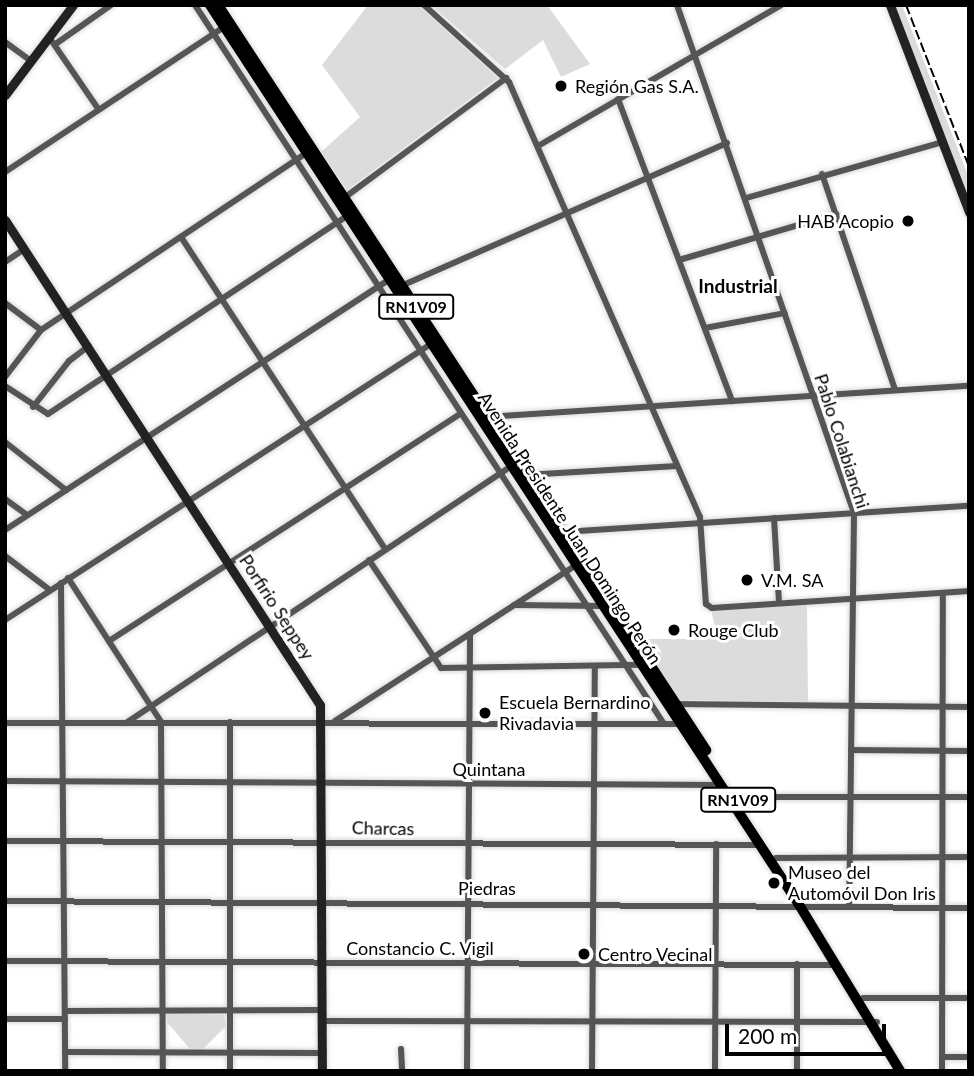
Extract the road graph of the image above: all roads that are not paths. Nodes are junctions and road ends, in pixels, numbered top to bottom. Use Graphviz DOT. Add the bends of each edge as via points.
graph roads {
  1 [pos="73,5"];
  2 [pos="111,5"];
  3 [pos="195,5"];
  4 [pos="210,5"];
  5 [pos="219,5"];
  6 [pos="424,5"];
  7 [pos="677,5"];
  8 [pos="890,5"];
  9 [pos="777,6"];
  10 [pos="65,16"];
  11 [pos="79,26"];
  12 [pos="224,27"];
  13 [pos="214,34"];
  14 [pos="53,40"];
  15 [pos="5,42"];
  16 [pos="695,53"];
  17 [pos="31,61"];
  18 [pos="506,78"];
  19 [pos="5,95"];
  20 [pos="618,99"];
  21 [pos="99,110"];
  22 [pos="942,142"];
  23 [pos="726,143"];
  24 [pos="538,146"];
  25 [pos="306,153"];
  26 [pos="295,159"];
  27 [pos="5,172"];
  28 [pos="822,174"];
  29 [pos="649,177"];
  30 [pos="344,198"];
  31 [pos="746,198"];
  32 [pos="969,212"];
  33 [pos="568,213"];
  34 [pos="836,214"];
  35 [pos="347,216"];
  36 [pos="5,220"];
  37 [pos="337,223"];
  38 [pos="181,237"];
  39 [pos="759,237"];
  40 [pos="24,249"];
  41 [pos="679,260"];
  42 [pos="5,262"];
  43 [pos="395,285"];
  44 [pos="379,286"];
  45 [pos="222,299"];
  46 [pos="5,303"];
  47 [pos="66,312"];
  48 [pos="785,313"];
  49 [pos="705,328"];
  50 [pos="41,330"];
  51 [pos="431,344"];
  52 [pos="89,346"];
  53 [pos="420,350"];
  54 [pos="261,361"];
  55 [pos="108,374"];
  56 [pos="5,377"];
  57 [pos="5,386"];
  58 [pos="969,386"];
  59 [pos="895,390"];
  60 [pos="814,397"];
  61 [pos="732,401"];
  62 [pos="820,404"];
  63 [pos="651,406"];
  64 [pos="33,407"];
  65 [pos="461,413"];
  66 [pos="483,417"];
  67 [pos="303,424"];
  68 [pos="147,436"];
  69 [pos="5,442"];
  70 [pos="512,466"];
  71 [pos="677,466"];
  72 [pos="501,473"];
  73 [pos="525,475"];
  74 [pos="345,489"];
  75 [pos="66,490"];
  76 [pos="5,499"];
  77 [pos="188,499"];
  78 [pos="969,506"];
  79 [pos="855,513"];
  80 [pos="27,515"];
  81 [pos="774,518"];
  82 [pos="701,522"];
  83 [pos="5,530"];
  84 [pos="562,532"];
  85 [pos="385,550"];
  86 [pos="5,556"];
  87 [pos="369,560"];
  88 [pos="229,562"];
  89 [pos="576,565"];
  90 [pos="565,572"];
  91 [pos="68,578"];
  92 [pos="61,583"];
  93 [pos="50,590"];
  94 [pos="969,591"];
  95 [pos="943,593"];
  96 [pos="854,597"];
  97 [pos="779,603"];
  98 [pos="514,605"];
  99 [pos="587,606"];
  100 [pos="602,606"];
  101 [pos="7,617"];
  102 [pos="272,627"];
  103 [pos="470,634"];
  104 [pos="109,641"];
  105 [pos="432,659"];
  106 [pos="626,665"];
  107 [pos="641,665"];
  108 [pos="595,666"];
  109 [pos="472,667"];
  110 [pos="676,704"];
  111 [pos="151,705"];
  112 [pos="852,705"];
  113 [pos="944,707"];
  114 [pos="969,707"];
  115 [pos="161,722"];
  116 [pos="230,722"];
  117 [pos="323,722"];
  118 [pos="334,722"];
  119 [pos="5,723"];
  120 [pos="64,723"];
  121 [pos="127,723"];
  122 [pos="472,724"];
  123 [pos="595,724"];
  124 [pos="664,724"];
  125 [pos="685,724"];
  126 [pos="851,750"];
  127 [pos="945,751"];
  128 [pos="969,751"];
  129 [pos="5,781"];
  130 [pos="64,781"];
  131 [pos="160,783"];
  132 [pos="228,783"];
  133 [pos="324,783"];
  134 [pos="471,783"];
  135 [pos="594,784"];
  136 [pos="721,785"];
  137 [pos="850,795"];
  138 [pos="736,797"];
  139 [pos="944,797"];
  140 [pos="969,797"];
  141 [pos="64,840"];
  142 [pos="5,841"];
  143 [pos="162,841"];
  144 [pos="229,841"];
  145 [pos="324,842"];
  146 [pos="471,843"];
  147 [pos="594,844"];
  148 [pos="716,844"];
  149 [pos="760,845"];
  150 [pos="850,856"];
  151 [pos="943,857"];
  152 [pos="776,858"];
  153 [pos="969,858"];
  154 [pos="162,900"];
  155 [pos="229,900"];
  156 [pos="5,901"];
  157 [pos="64,901"];
  158 [pos="323,901"];
  159 [pos="470,902"];
  160 [pos="593,902"];
  161 [pos="715,904"];
  162 [pos="803,906"];
  163 [pos="849,906"];
  164 [pos="943,908"];
  165 [pos="969,908"];
  166 [pos="5,961"];
  167 [pos="469,961"];
  168 [pos="65,962"];
  169 [pos="230,962"];
  170 [pos="593,962"];
  171 [pos="161,963"];
  172 [pos="322,963"];
  173 [pos="714,963"];
  174 [pos="797,964"];
  175 [pos="836,965"];
  176 [pos="943,998"];
  177 [pos="969,998"];
  178 [pos="863,999"];
  179 [pos="230,1010"];
  180 [pos="322,1010"];
  181 [pos="163,1011"];
  182 [pos="65,1015"];
  183 [pos="5,1019"];
  184 [pos="468,1020"];
  185 [pos="322,1021"];
  186 [pos="593,1021"];
  187 [pos="796,1022"];
  188 [pos="874,1022"];
  189 [pos="715,1023"];
  190 [pos="401,1049"];
  191 [pos="65,1052"];
  192 [pos="230,1053"];
  193 [pos="322,1053"];
  194 [pos="163,1054"];
  195 [pos="942,1057"];
  196 [pos="969,1057"];
  197 [pos="65,1071"];
  198 [pos="163,1071"];
  199 [pos="230,1071"];
  200 [pos="322,1071"];
  201 [pos="402,1071"];
  202 [pos="467,1071"];
  203 [pos="592,1071"];
  204 [pos="715,1071"];
  205 [pos="797,1071"];
  206 [pos="900,1071"];
  207 [pos="907,1071"];
  208 [pos="942,1071"];
  1 -- 10 [label="main road"];
  2 -- 11 [label="street"];
  3 -- 13 [label="street, Avenida Presidente Juan Domingo Perón"];
  4 -- 12 [label="main road, Avenida Presidente Juan Domingo Perón / RN1V09"];
  5 -- 30 [label="main road, Avenida Presidente Juan Domingo Perón / RN1V09"];
  6 -- 18 [label="street"];
  7 -- 16 [label="street, Pablo Colabianchi"];
  8 -- 22 [label="main road"];
  9 -- 16 [label="street"];
  10 -- 11 [label="street"];
  10 -- 14 [label="main road"];
  11 -- 14 [label="street"];
  12 -- 13 [label="street"];
  12 -- 25 [label="main road, Avenida Presidente Juan Domingo Perón / RN1V09"];
  13 -- 21 [label="street"];
  13 -- 26 [label="street, Avenida Presidente Juan Domingo Perón"];
  14 -- 17 [label="main road"];
  14 -- 21 [label="street"];
  15 -- 17 [label="street"];
  16 -- 20 [label="street"];
  16 -- 23 [label="street, Pablo Colabianchi"];
  17 -- 19 [label="main road"];
  18 -- 24 [label="street"];
  18 -- 30 [label="street"];
  20 -- 24 [label="street"];
  20 -- 29 [label="street"];
  21 -- 27 [label="street"];
  22 -- 28 [label="street"];
  22 -- 32 [label="main road"];
  23 -- 29 [label="street"];
  23 -- 31 [label="street, Pablo Colabianchi"];
  24 -- 33 [label="street"];
  25 -- 26 [label="street"];
  25 -- 35 [label="main road, Avenida Presidente Juan Domingo Perón / RN1V09"];
  26 -- 37 [label="street, Avenida Presidente Juan Domingo Perón"];
  26 -- 38 [label="street"];
  28 -- 31 [label="street"];
  28 -- 34 [label="street"];
  29 -- 33 [label="street"];
  29 -- 41 [label="street"];
  30 -- 43 [label="main road, Avenida Presidente Juan Domingo Perón / RN1V09"];
  31 -- 39 [label="street, Pablo Colabianchi"];
  33 -- 43 [label="street"];
  33 -- 63 [label="street"];
  34 -- 39 [label="street"];
  34 -- 59 [label="street"];
  35 -- 37 [label="street"];
  35 -- 43 [label="main road, Avenida Presidente Juan Domingo Perón / RN1V09"];
  36 -- 40 [label="main road, Porfirio Seppey"];
  37 -- 44 [label="street, Avenida Presidente Juan Domingo Perón"];
  37 -- 45 [label="street"];
  38 -- 45 [label="street"];
  38 -- 47 [label="street"];
  39 -- 41 [label="street"];
  39 -- 48 [label="street, Pablo Colabianchi"];
  40 -- 42 [label="street"];
  40 -- 47 [label="main road, Porfirio Seppey"];
  41 -- 49 [label="street"];
  43 -- 44 [label="street"];
  43 -- 51 [label="main road, Avenida Presidente Juan Domingo Perón / RN1V09"];
  43 -- 66 [label="main road, Avenida Presidente Juan Domingo Perón / RN1V09"];
  44 -- 53 [label="street, Avenida Presidente Juan Domingo Perón"];
  44 -- 54 [label="street"];
  45 -- 54 [label="street"];
  45 -- 55 [label="street"];
  46 -- 50 [label="street"];
  47 -- 50 [label="street"];
  47 -- 52 [label="main road, Porfirio Seppey"];
  48 -- 49 [label="street"];
  48 -- 60 [label="street, Pablo Colabianchi"];
  49 -- 61 [label="street"];
  50 -- 56 [label="street"];
  51 -- 53 [label="street"];
  51 -- 66 [label="main road, Avenida Presidente Juan Domingo Perón / RN1V09"];
  52 -- 55 [label="main road, Porfirio Seppey"];
  52 -- 64 [label="street" via="69,361"];
  53 -- 65 [label="street, Avenida Presidente Juan Domingo Perón"];
  53 -- 67 [label="street"];
  54 -- 67 [label="street"];
  54 -- 68 [label="street"];
  55 -- 64 [label="street" via="43,415"];
  55 -- 68 [label="main road, Porfirio Seppey"];
  57 -- 64 [label="street"];
  58 -- 59 [label="street"];
  59 -- 60 [label="street"];
  60 -- 61 [label="street"];
  60 -- 79 [label="street, Pablo Colabianchi"];
  61 -- 63 [label="street"];
  62 -- 79 [label="street"];
  63 -- 66 [label="street"];
  63 -- 71 [label="street"];
  65 -- 72 [label="street, Avenida Presidente Juan Domingo Perón"];
  65 -- 74 [label="street"];
  66 -- 70 [label="main road, Avenida Presidente Juan Domingo Perón / RN1V09"];
  66 -- 73 [label="main road, Avenida Presidente Juan Domingo Perón / RN1V09"];
  67 -- 74 [label="street"];
  67 -- 77 [label="street"];
  68 -- 75 [label="street"];
  68 -- 77 [label="main road, Porfirio Seppey"];
  69 -- 75 [label="street"];
  70 -- 72 [label="street"];
  70 -- 89 [label="main road, Avenida Presidente Juan Domingo Perón / RN1V09"];
  71 -- 73 [label="street"];
  71 -- 82 [label="street"];
  72 -- 85 [label="street"];
  72 -- 90 [label="street, Avenida Presidente Juan Domingo Perón"];
  73 -- 84 [label="main road, Avenida Presidente Juan Domingo Perón / RN1V09"];
  74 -- 85 [label="street"];
  74 -- 88 [label="street"];
  75 -- 80 [label="street"];
  76 -- 80 [label="street"];
  77 -- 88 [label="main road, Porfirio Seppey"];
  77 -- 91 [label="street"];
  78 -- 79 [label="street"];
  79 -- 81 [label="street"];
  79 -- 96 [label="street, Pablo Colabianchi"];
  80 -- 83 [label="street"];
  81 -- 82 [label="street"];
  81 -- 97 [label="street"];
  82 -- 84 [label="street"];
  82 -- 97 [label="street" via="706,604 712,608"];
  84 -- 110 [label="main road, Avenida Presidente Juan Domingo Perón / RN1V09"];
  85 -- 87 [label="street"];
  86 -- 93 [label="street"];
  87 -- 102 [label="street"];
  87 -- 105 [label="street"];
  88 -- 102 [label="main road, Porfirio Seppey"];
  88 -- 104 [label="street"];
  89 -- 90 [label="street"];
  89 -- 100 [label="main road, Avenida Presidente Juan Domingo Perón / RN1V09"];
  90 -- 98 [label="street"];
  90 -- 99 [label="street, Avenida Presidente Juan Domingo Perón"];
  91 -- 92 [label="street"];
  91 -- 104 [label="street"];
  92 -- 93 [label="street"];
  92 -- 120 [label="street"];
  93 -- 101 [label="street"];
  94 -- 95 [label="street"];
  95 -- 96 [label="street"];
  95 -- 113 [label="street"];
  96 -- 97 [label="street"];
  96 -- 112 [label="street, Pablo Colabianchi"];
  98 -- 99 [label="street"];
  98 -- 103 [label="street"];
  99 -- 100 [label="street"];
  99 -- 106 [label="street, Avenida Presidente Juan Domingo Perón"];
  100 -- 107 [label="main road, Avenida Presidente Juan Domingo Perón / RN1V09"];
  102 -- 111 [label="street"];
  102 -- 117 [label="main road, Porfirio Seppey" via="317,697"];
  103 -- 105 [label="street"];
  103 -- 109 [label="street"];
  104 -- 111 [label="street"];
  105 -- 109 [label="street" via="441,668"];
  105 -- 118 [label="street"];
  106 -- 107 [label="street"];
  106 -- 108 [label="street"];
  106 -- 124 [label="street, Avenida Presidente Juan Domingo Perón"];
  107 -- 125 [label="main road, Avenida Presidente Juan Domingo Perón / RN1V09"];
  108 -- 109 [label="street"];
  108 -- 123 [label="street"];
  109 -- 122 [label="street"];
  110 -- 112 [label="street"];
  110 -- 125 [label="main road, Avenida Presidente Juan Domingo Perón / RN1V09"];
  111 -- 115 [label="street"];
  111 -- 121 [label="street"];
  112 -- 113 [label="street"];
  112 -- 126 [label="street, Pablo Colabianchi"];
  113 -- 114 [label="street"];
  113 -- 127 [label="street"];
  115 -- 116 [label="street"];
  115 -- 121 [label="street"];
  115 -- 131 [label="street"];
  116 -- 117 [label="street"];
  116 -- 132 [label="street"];
  117 -- 118 [label="street"];
  117 -- 133 [label="main road, Porfirio Seppey"];
  118 -- 122 [label="street"];
  119 -- 120 [label="street"];
  120 -- 121 [label="street"];
  120 -- 130 [label="street"];
  122 -- 123 [label="street"];
  122 -- 134 [label="street"];
  123 -- 124 [label="street"];
  123 -- 135 [label="street"];
  124 -- 125 [label="street"];
  125 -- 136 [label="main road, Avenida Presidente Juan Domingo Perón / RN1V09"];
  125 -- 138 [label="main road, Avenida Presidente Juan Domingo Perón / RN1V09"];
  126 -- 127 [label="street"];
  126 -- 137 [label="street, Pablo Colabianchi"];
  127 -- 128 [label="street"];
  127 -- 139 [label="street"];
  129 -- 130 [label="street, Quintana"];
  130 -- 131 [label="street, Quintana"];
  130 -- 141 [label="street"];
  131 -- 132 [label="street, Quintana"];
  131 -- 143 [label="street"];
  132 -- 133 [label="street, Quintana"];
  132 -- 144 [label="street"];
  133 -- 134 [label="street, Quintana"];
  133 -- 145 [label="main road, Porfirio Seppey"];
  134 -- 135 [label="street, Quintana"];
  134 -- 146 [label="street"];
  135 -- 136 [label="street, Quintana"];
  135 -- 147 [label="street"];
  136 -- 138 [label="street"];
  136 -- 149 [label="main road, Avenida Presidente Juan Domingo Perón / RN1V09"];
  137 -- 138 [label="street"];
  137 -- 139 [label="street"];
  137 -- 150 [label="street, Pablo Colabianchi"];
  138 -- 152 [label="main road, Avenida Presidente Juan Domingo Perón / RN1V09"];
  139 -- 140 [label="street"];
  139 -- 151 [label="street"];
  141 -- 142 [label="street, Charcas"];
  141 -- 143 [label="street, Charcas"];
  141 -- 157 [label="street"];
  143 -- 144 [label="street, Charcas"];
  143 -- 154 [label="street"];
  144 -- 145 [label="street, Charcas"];
  144 -- 155 [label="street"];
  145 -- 146 [label="street, Charcas"];
  145 -- 158 [label="main road, Porfirio Seppey"];
  146 -- 147 [label="street, Charcas"];
  146 -- 159 [label="street"];
  147 -- 148 [label="street, Charcas"];
  147 -- 160 [label="street"];
  148 -- 149 [label="street, Charcas"];
  148 -- 161 [label="street"];
  149 -- 162 [label="main road, Avenida Presidente Juan Domingo Perón / RN1V09"];
  150 -- 151 [label="street"];
  150 -- 152 [label="street"];
  150 -- 163 [label="street, Pablo Colabianchi"];
  151 -- 153 [label="street"];
  151 -- 164 [label="street"];
  152 -- 162 [label="main road, Avenida Presidente Juan Domingo Perón / RN1V09"];
  154 -- 155 [label="street, Piedras"];
  154 -- 157 [label="street, Piedras"];
  154 -- 171 [label="street"];
  155 -- 158 [label="street, Piedras"];
  155 -- 169 [label="street"];
  156 -- 157 [label="street, Piedras"];
  157 -- 168 [label="street"];
  158 -- 159 [label="street, Piedras"];
  158 -- 172 [label="main road, Porfirio Seppey"];
  159 -- 160 [label="street, Piedras"];
  159 -- 167 [label="street"];
  160 -- 161 [label="street, Piedras"];
  160 -- 170 [label="street"];
  161 -- 162 [label="street, Piedras"];
  161 -- 173 [label="street"];
  162 -- 163 [label="street, Piedras"];
  162 -- 175 [label="main road, Avenida Presidente Juan Domingo Perón / RN1V09"];
  162 -- 178 [label="main road, Avenida Presidente Juan Domingo Perón / RN1V09"];
  163 -- 164 [label="street, Piedras"];
  164 -- 165 [label="street, Piedras"];
  164 -- 176 [label="street"];
  166 -- 168 [label="street, Constancio C. Vigil"];
  167 -- 170 [label="street, Constancio C. Vigil"];
  167 -- 172 [label="street, Constancio C. Vigil"];
  167 -- 184 [label="street"];
  168 -- 171 [label="street, Constancio C. Vigil"];
  168 -- 182 [label="street"];
  169 -- 171 [label="street, Constancio C. Vigil"];
  169 -- 172 [label="street, Constancio C. Vigil"];
  169 -- 179 [label="street"];
  170 -- 173 [label="street, Constancio C. Vigil"];
  170 -- 186 [label="street"];
  171 -- 181 [label="street"];
  172 -- 180 [label="main road, Porfirio Seppey"];
  173 -- 174 [label="street, Constancio C. Vigil"];
  173 -- 189 [label="street"];
  174 -- 175 [label="street, Constancio C. Vigil"];
  174 -- 187 [label="street"];
  175 -- 188 [label="main road, Avenida Presidente Juan Domingo Perón / RN1V09"];
  176 -- 177 [label="street"];
  176 -- 178 [label="street"];
  176 -- 195 [label="street"];
  178 -- 188 [label="main road, Avenida Presidente Juan Domingo Perón / RN1V09"];
  179 -- 180 [label="street"];
  179 -- 181 [label="street"];
  179 -- 192 [label="street"];
  180 -- 185 [label="main road, Porfirio Seppey"];
  181 -- 182 [label="street"];
  181 -- 194 [label="street"];
  182 -- 183 [label="street"];
  182 -- 191 [label="street"];
  184 -- 185 [label="street"];
  184 -- 186 [label="street"];
  184 -- 202 [label="street"];
  185 -- 193 [label="main road, Porfirio Seppey"];
  186 -- 189 [label="street"];
  186 -- 203 [label="street"];
  187 -- 188 [label="street"];
  187 -- 189 [label="street"];
  187 -- 205 [label="street"];
  188 -- 206 [label="main road, Avenida Presidente Juan Domingo Perón / RN1V09"];
  188 -- 207 [label="main road, Avenida Presidente Juan Domingo Perón / RN1V09"];
  189 -- 204 [label="street"];
  190 -- 201 [label="street"];
  191 -- 194 [label="street"];
  191 -- 197 [label="street"];
  192 -- 193 [label="street"];
  192 -- 194 [label="street"];
  192 -- 199 [label="street"];
  193 -- 200 [label="main road, Porfirio Seppey"];
  194 -- 198 [label="street"];
  195 -- 196 [label="street"];
  195 -- 208 [label="street"];
}
